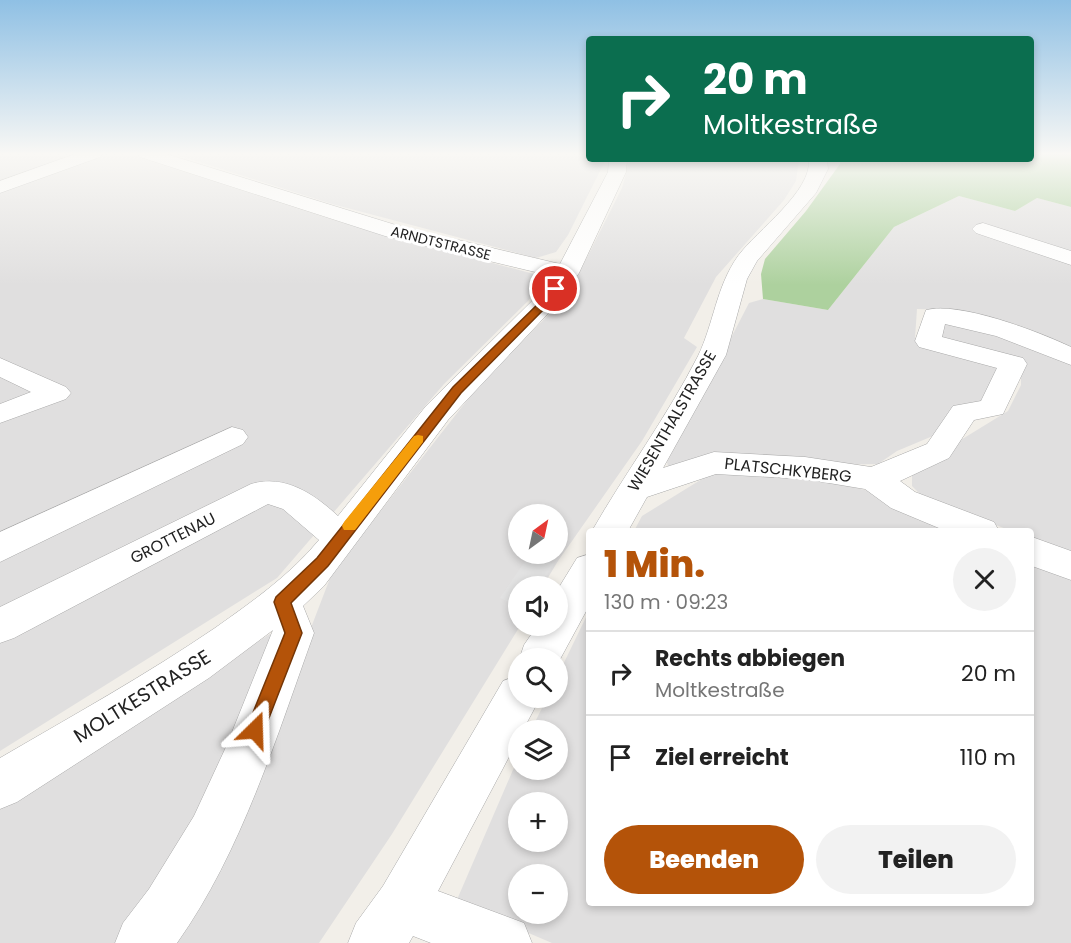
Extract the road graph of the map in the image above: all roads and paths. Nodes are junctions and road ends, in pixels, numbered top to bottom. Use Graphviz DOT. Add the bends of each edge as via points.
graph roads {
  1 [pos="285,197"];
  2 [pos="605,197"];
  3 [pos="802,197"];
  4 [pos="982,230"];
  5 [pos="1071,258"];
  6 [pos="567,273"];
  7 [pos="1071,357"];
  8 [pos="0,366"];
  9 [pos="0,414"];
  10 [pos="232,436"];
  11 [pos="874,479"];
  12 [pos="633,489"];
  13 [pos="612,528"];
  14 [pos="973,528"];
  15 [pos="340,538"];
  16 [pos="0,548"];
  17 [pos="1034,552"];
  18 [pos="1071,566"];
  19 [pos="586,575"];
  20 [pos="282,602"];
  21 [pos="568,607"];
  22 [pos="0,626"];
  23 [pos="512,708"];
  24 [pos="0,785"];
  25 [pos="389,924"];
  26 [pos="143,943"];
  27 [pos="504,943"];
  1 -- 6 [label="street, ARNDTSTRASSE" via="393,231"];
  2 -- 6 [label="street, MOLTKESTRASSE"];
  3 -- 12 [label="street, WIESENTHALSTRASSE" via="748,258 735,279 712,355"];
  4 -- 5 [label="street"];
  6 -- 15 [label="street, MOLTKESTRASSE" via="547,300 444,405"];
  7 -- 11 [label="street, PLATSCHKYBERG" via="1032,337 974,320 935,315 928,341 1013,364 992,408 964,413 938,451"];
  8 -- 9 [label="street" via="56,393"];
  10 -- 16 [label="street"];
  11 -- 12 [label="street, PLATSCHKYBERG" via="805,468 714,463"];
  11 -- 14 [label="street, PLATSCHKYBERG" via="903,500"];
  12 -- 13 [label="street, WIESENTHALSTRASSE"];
  15 -- 20 [label="street, MOLTKESTRASSE" via="311,576"];
  15 -- 22 [label="street, GROTTENAU" via="291,495 263,492"];
  17 -- 18 [label="street"];
  19 -- 21 [label="street"];
  20 -- 24 [label="street, MOLTKESTRASSE" via="194,665"];
  20 -- 26 [label="street" via="294,633 240,768 207,846 180,894"];
  23 -- 25 [label="street"];
  25 -- 27 [label="street"];
}
